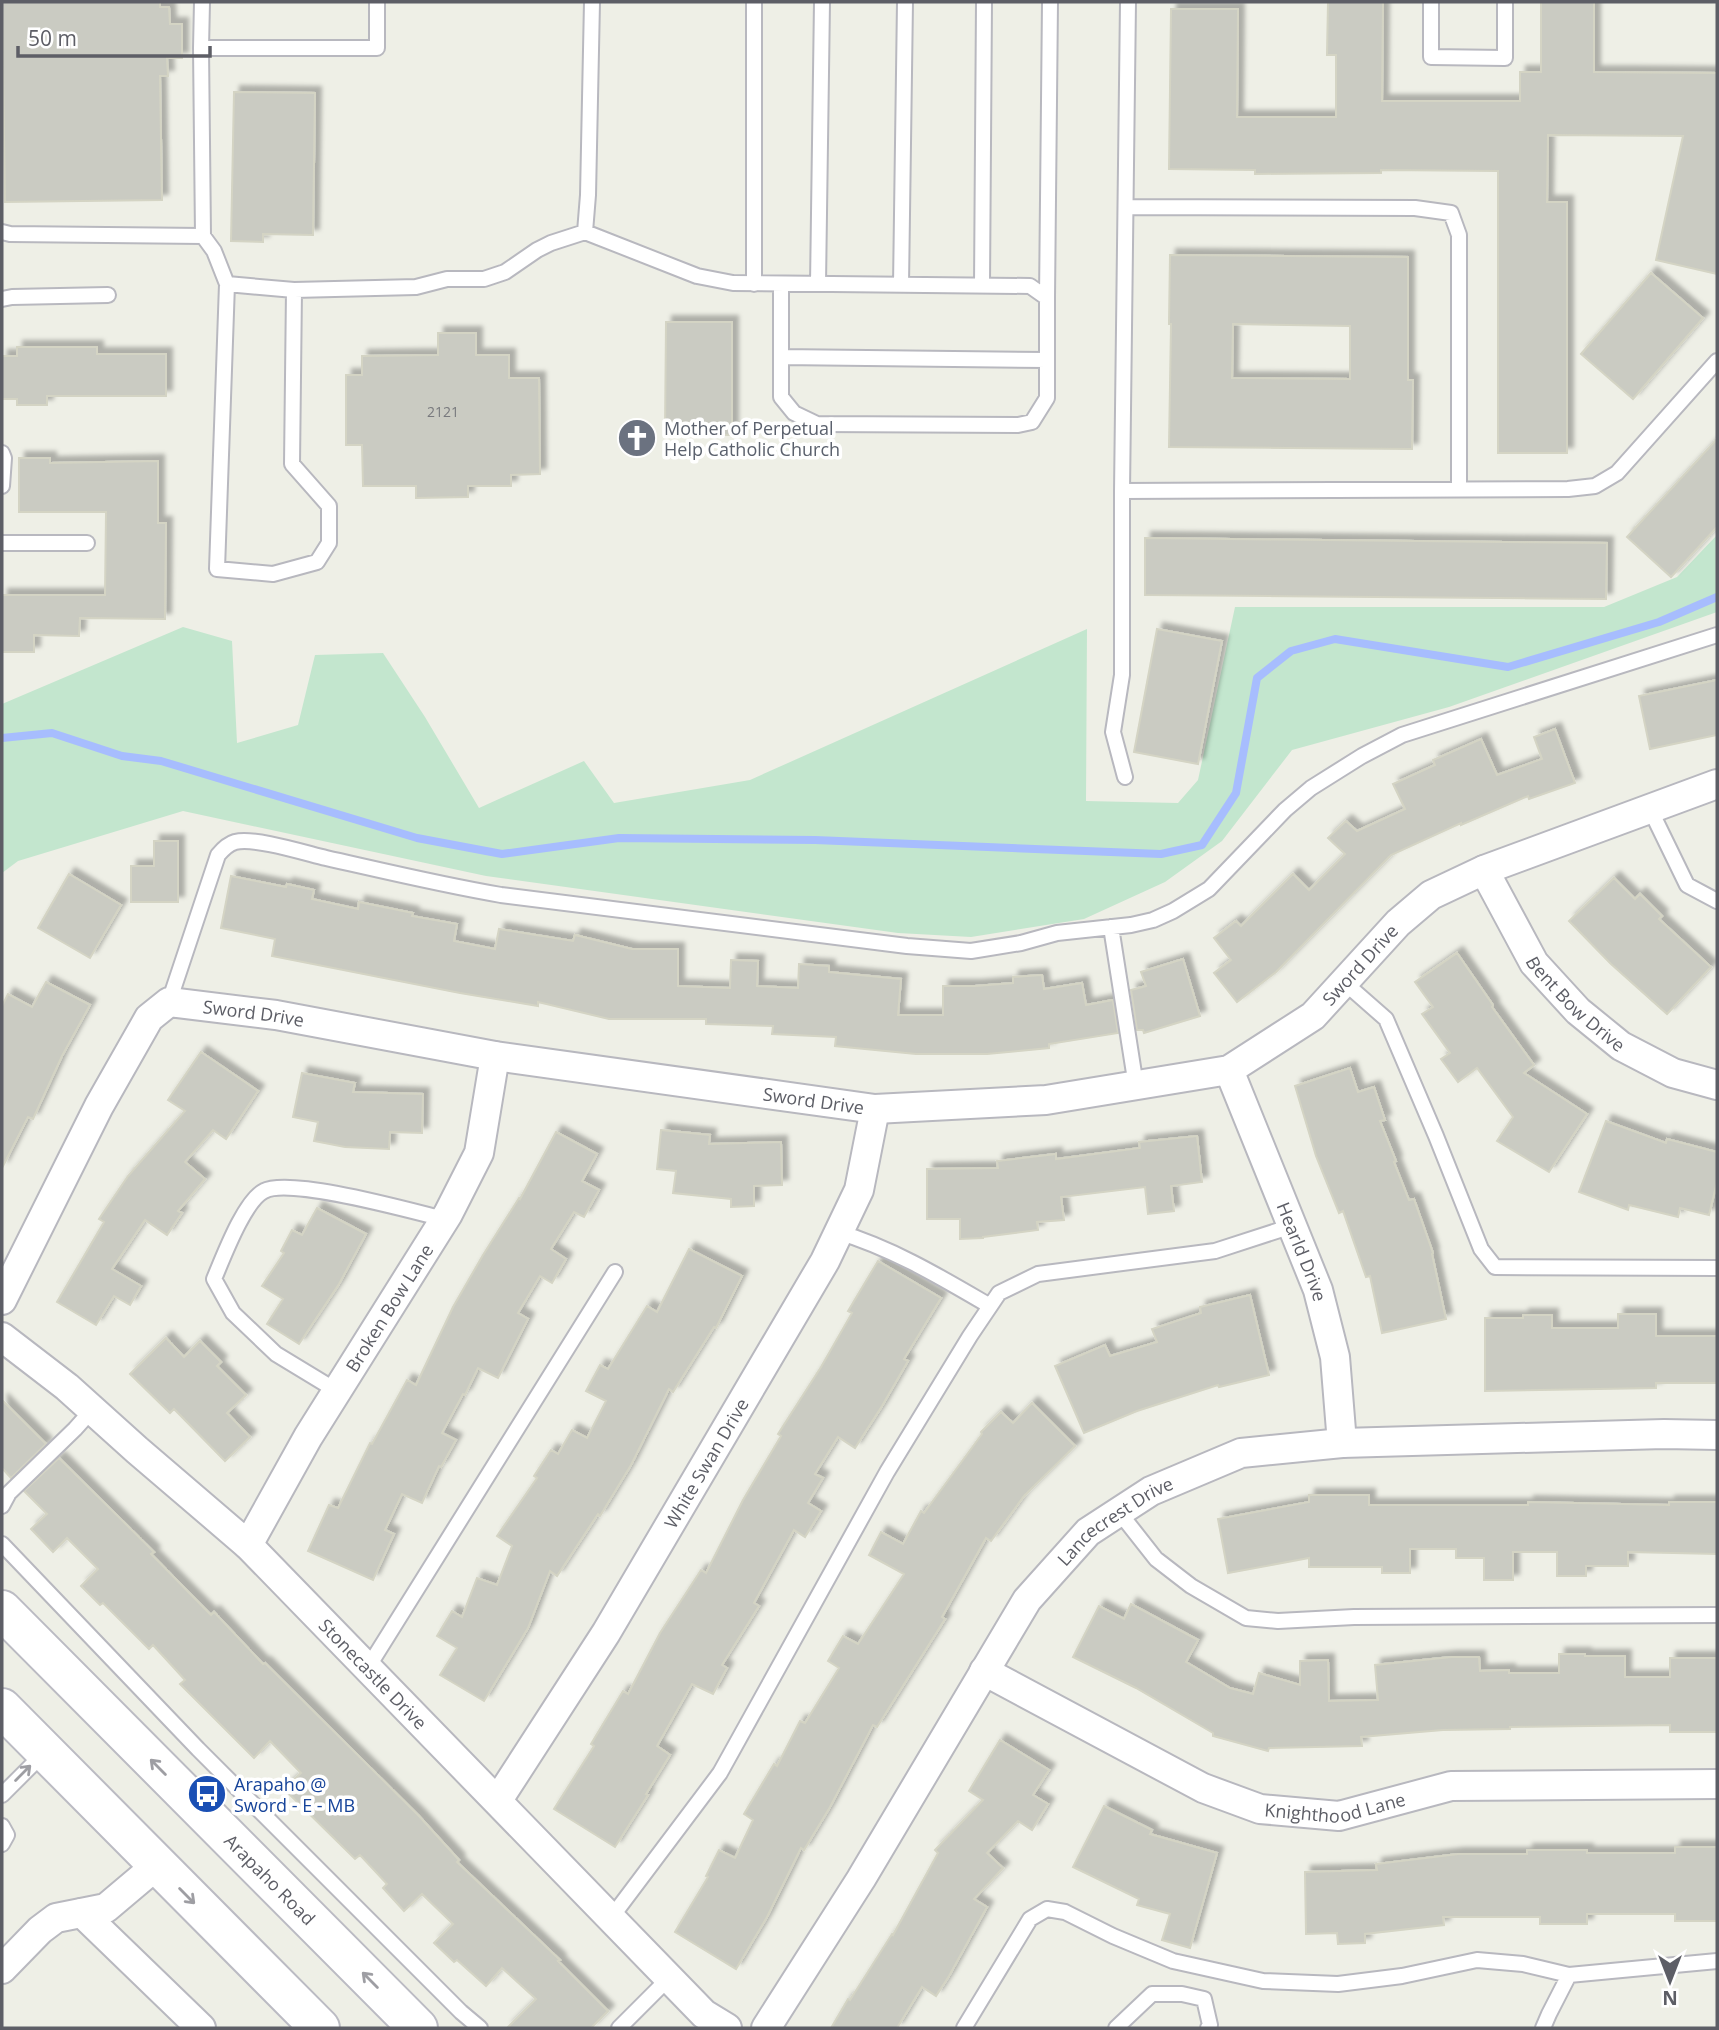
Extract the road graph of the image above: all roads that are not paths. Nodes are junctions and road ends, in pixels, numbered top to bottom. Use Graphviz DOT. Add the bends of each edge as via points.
graph roads {
  1 [pos="202,2"];
  2 [pos="377,2"];
  3 [pos="592,2"];
  4 [pos="754,2"];
  5 [pos="822,2"];
  6 [pos="905,2"];
  7 [pos="984,2"];
  8 [pos="1050,2"];
  9 [pos="1128,2"];
  10 [pos="1431,2"];
  11 [pos="1505,2"];
  12 [pos="201,48"];
  13 [pos="1126,207"];
  14 [pos="2,232"];
  15 [pos="585,232"];
  16 [pos="203,236"];
  17 [pos="227,284"];
  18 [pos="754,284"];
  19 [pos="781,284"];
  20 [pos="818,284"];
  21 [pos="901,285"];
  22 [pos="982,285"];
  23 [pos="294,290"];
  24 [pos="108,295"];
  25 [pos="1047,298"];
  26 [pos="2,299"];
  27 [pos="781,357"];
  28 [pos="1047,360"];
  29 [pos="1717,361"];
  30 [pos="2,453"];
  31 [pos="2,486"];
  32 [pos="1459,488"];
  33 [pos="1122,491"];
  34 [pos="2,543"];
  35 [pos="87,543"];
  36 [pos="1717,635"];
  37 [pos="1125,777"];
  38 [pos="1717,784"];
  39 [pos="1650,809"];
  40 [pos="1484,870"];
  41 [pos="1717,901"];
  42 [pos="1111,927"];
  43 [pos="1345,983"];
  44 [pos="169,1002"];
  45 [pos="495,1056"];
  46 [pos="1229,1070"];
  47 [pos="1717,1085"];
  48 [pos="1136,1086"];
  49 [pos="875,1110"];
  50 [pos="444,1220"];
  51 [pos="1292,1226"];
  52 [pos="838,1232"];
  53 [pos="1717,1268"];
  54 [pos="615,1272"];
  55 [pos="2,1300"];
  56 [pos="990,1306"];
  57 [pos="2,1337"];
  58 [pos="337,1391"];
  59 [pos="92,1410"];
  60 [pos="1717,1435"];
  61 [pos="1342,1443"];
  62 [pos="2,1506"];
  63 [pos="1119,1512"];
  64 [pos="2,1544"];
  65 [pos="248,1545"];
  66 [pos="2,1610"];
  67 [pos="1717,1615"];
  68 [pos="367,1669"];
  69 [pos="985,1671"];
  70 [pos="2,1708"];
  71 [pos="45,1752"];
  72 [pos="1717,1784"];
  73 [pos="2,1795"];
  74 [pos="498,1800"];
  75 [pos="2,1826"];
  76 [pos="2,1844"];
  77 [pos="157,1865"];
  78 [pos="82,1913"];
  79 [pos="611,1918"];
  80 [pos="1717,1961"];
  81 [pos="2,1969"];
  82 [pos="1569,1975"];
  83 [pos="669,1978"];
  84 [pos="201,2028"];
  85 [pos="320,2028"];
  86 [pos="418,2028"];
  87 [pos="480,2028"];
  88 [pos="619,2028"];
  89 [pos="727,2028"];
  90 [pos="766,2028"];
  91 [pos="964,2028"];
  92 [pos="1116,2028"];
  93 [pos="1208,2028"];
  94 [pos="1544,2028"];
  1 -- 12 [label="lane"];
  2 -- 12 [label="lane" via="377,48"];
  3 -- 15 [label="lane"];
  4 -- 18 [label="lane"];
  5 -- 20 [label="lane"];
  6 -- 21 [label="lane"];
  7 -- 22 [label="lane"];
  8 -- 25 [label="lane"];
  9 -- 13 [label="lane"];
  10 -- 11 [label="lane" via="1431,57 1505,58"];
  12 -- 16 [label="lane"];
  13 -- 32 [label="lane" via="1415,208 1451,213 1459,234"];
  13 -- 33 [label="lane"];
  14 -- 16 [label="lane"];
  15 -- 18 [label="lane" via="697,276"];
  15 -- 23 [label="lane" via="551,243 505,272 484,279 447,279 416,287"];
  16 -- 17 [label="lane"];
  17 -- 23 [label="lane"];
  17 -- 23 [label="lane" via="217,569 273,574 317,562 329,543 329,506 292,464"];
  18 -- 19 [label="lane"];
  19 -- 20 [label="lane"];
  19 -- 27 [label="lane"];
  20 -- 21 [label="lane"];
  21 -- 22 [label="lane"];
  22 -- 25 [label="lane" via="1030,286"];
  24 -- 26 [label="lane"];
  25 -- 28 [label="lane"];
  27 -- 28 [label="lane"];
  27 -- 28 [label="lane" via="781,397 794,413 817,424 1032,422 1046,398"];
  29 -- 32 [label="lane" via="1617,473 1595,486"];
  30 -- 31 [label="lane"];
  32 -- 33 [label="lane"];
  33 -- 37 [label="lane" via="1122,675 1113,732"];
  34 -- 35 [label="lane"];
  36 -- 42 [label="lane" via="1402,735 1311,789 1209,890 1153,920"];
  38 -- 39 [label="street, Sword Drive"];
  39 -- 40 [label="street, Sword Drive"];
  39 -- 41 [label="lane" via="1687,885"];
  40 -- 43 [label="street, Sword Drive" via="1431,895 1398,923"];
  40 -- 47 [label="street, Bent Bow Drive" via="1534,963 1578,1011 1621,1046 1673,1073"];
  42 -- 44 [label="lane" via="971,951 907,946 500,895 236,842 218,855"];
  42 -- 48 [label="lane"];
  43 -- 46 [label="street, Sword Drive" via="1313,1016"];
  43 -- 53 [label="lane" via="1386,1019 1481,1250 1495,1268"];
  44 -- 45 [label="street, Sword Drive" via="276,1015"];
  44 -- 55 [label="street" via="149,1018 99,1106"];
  45 -- 49 [label="street, Sword Drive"];
  45 -- 50 [label="street, Broken Bow Lane" via="479,1153"];
  46 -- 48 [label="street, Sword Drive"];
  46 -- 51 [label="street, Hearld Drive"];
  48 -- 49 [label="street, Sword Drive" via="1046,1100"];
  49 -- 52 [label="street, White Swan Drive" via="859,1190"];
  50 -- 58 [label="street, Broken Bow Lane"];
  50 -- 58 [label="lane" via="290,1187 264,1190 246,1208 214,1279 233,1313 276,1354"];
  51 -- 56 [label="lane" via="1215,1251 1038,1274 999,1293"];
  51 -- 61 [label="street, Hearld Drive" via="1318,1290 1335,1357"];
  52 -- 56 [label="lane" via="938,1276"];
  52 -- 74 [label="street, White Swan Drive" via="613,1621"];
  54 -- 68 [label="lane"];
  56 -- 79 [label="lane" via="887,1472 720,1773"];
  57 -- 59 [label="street, Stonecastle Drive"];
  58 -- 65 [label="street, Broken Bow Lane"];
  59 -- 62 [label="lane" via="9,1493"];
  59 -- 65 [label="street, Stonecastle Drive"];
  60 -- 61 [label="street, Lancecrest Drive"];
  61 -- 63 [label="street, Lancecrest Drive" via="1241,1453 1151,1491"];
  63 -- 67 [label="lane" via="1156,1559 1246,1618"];
  63 -- 69 [label="street, Lancecrest Drive" via="1088,1532 1027,1600"];
  64 -- 87 [label="lane" via="198,1749"];
  65 -- 68 [label="street, Stonecastle Drive"];
  86 -- 66 [label="main road, Arapaho Road, one-way"];
  68 -- 74 [label="street, Stonecastle Drive"];
  69 -- 72 [label="street, Knighthood Lane" via="1203,1787 1260,1809 1339,1816 1451,1786"];
  69 -- 90 [label="street, Lancecrest Drive"];
  70 -- 71 [label="main road"];
  73 -- 71 [label="lane, one-way"];
  71 -- 77 [label="main road"];
  74 -- 79 [label="street, Stonecastle Drive"];
  75 -- 76 [label="lane" via="7,1835"];
  77 -- 78 [label="street" via="106,1908"];
  77 -- 85 [label="main road, one-way"];
  78 -- 81 [label="street" via="56,1918"];
  78 -- 84 [label="street"];
  79 -- 83 [label="street, Stonecastle Drive"];
  80 -- 82 [label="lane"];
  82 -- 91 [label="lane" via="1477,1960 1338,1984 1263,1981 1173,1961 1046,1909 1030,1919"];
  82 -- 94 [label="lane"];
  83 -- 88 [label="lane"];
  83 -- 89 [label="street, Stonecastle Drive" via="704,2014"];
  92 -- 93 [label="lane" via="1152,1994 1182,1994 1204,1999"];
}
